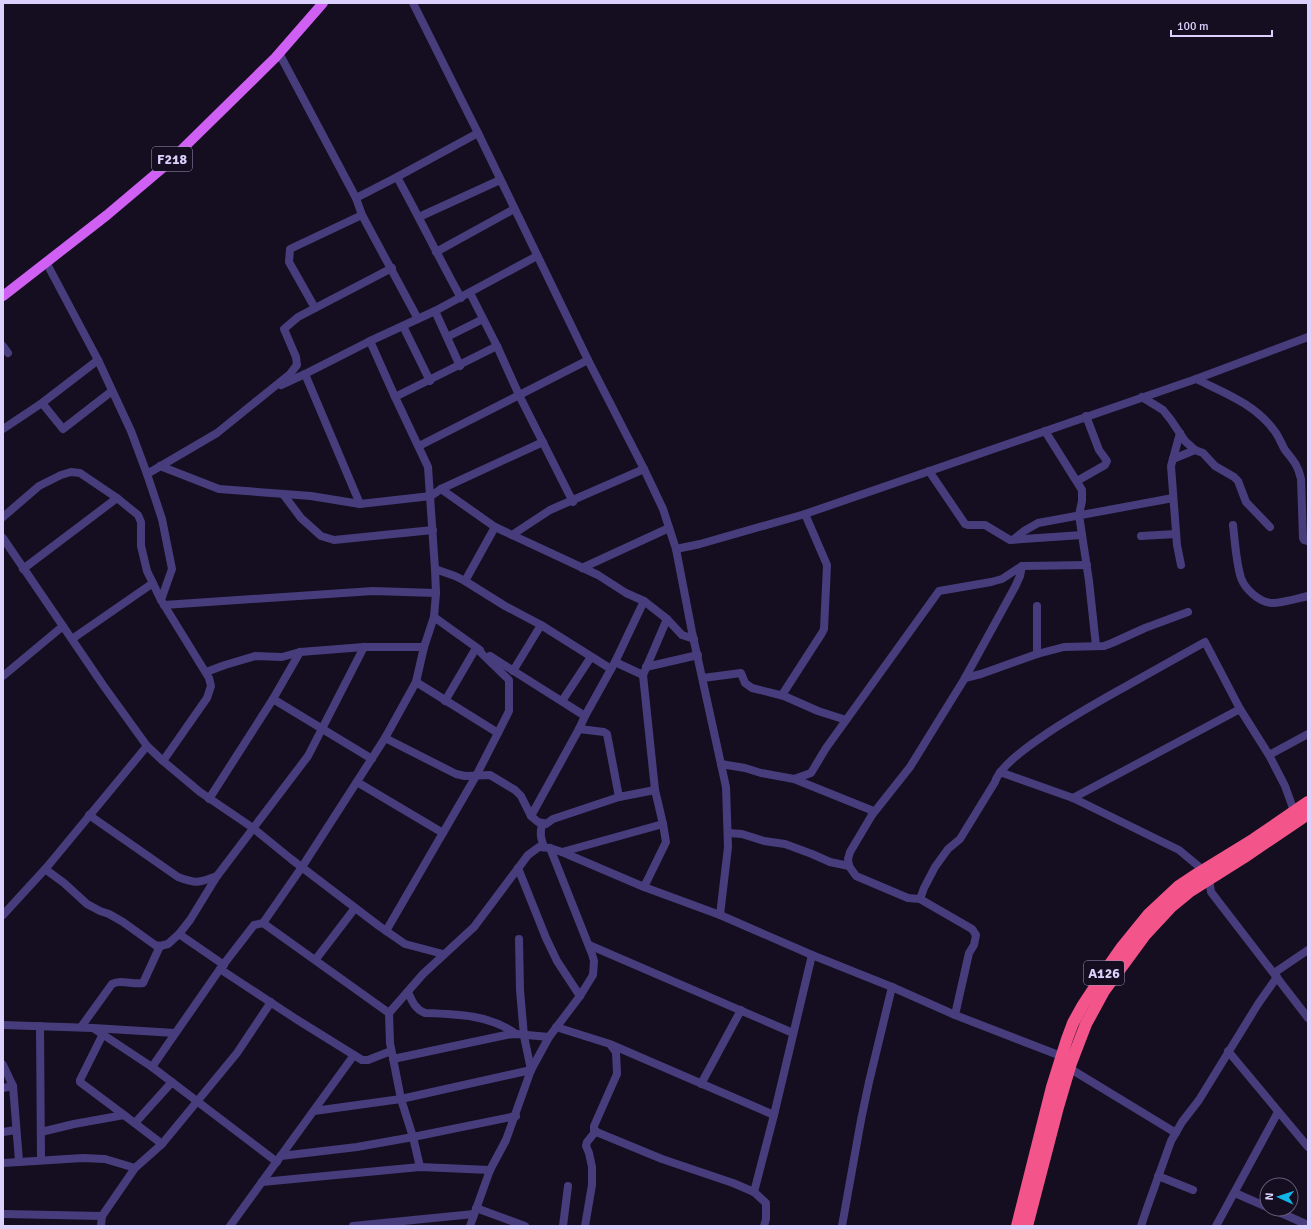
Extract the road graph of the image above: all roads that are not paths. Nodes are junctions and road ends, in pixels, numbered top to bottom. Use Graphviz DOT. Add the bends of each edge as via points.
graph roads {
  1 [pos="323,3"];
  2 [pos="413,3"];
  3 [pos="279,53"];
  4 [pos="478,133"];
  5 [pos="397,177"];
  6 [pos="500,180"];
  7 [pos="356,198"];
  8 [pos="514,209"];
  9 [pos="362,215"];
  10 [pos="419,218"];
  11 [pos="436,252"];
  12 [pos="537,256"];
  13 [pos="46,262"];
  14 [pos="392,268"];
  15 [pos="470,293"];
  16 [pos="3,296"];
  17 [pos="461,298"];
  18 [pos="315,308"];
  19 [pos="435,312"];
  20 [pos="418,318"];
  21 [pos="483,319"];
  22 [pos="403,326"];
  23 [pos="446,337"];
  24 [pos="1308,337"];
  25 [pos="370,341"];
  26 [pos="497,346"];
  27 [pos="98,360"];
  28 [pos="588,360"];
  29 [pos="460,366"];
  30 [pos="305,374"];
  31 [pos="1196,379"];
  32 [pos="430,381"];
  33 [pos="272,389"];
  34 [pos="112,391"];
  35 [pos="519,395"];
  36 [pos="1142,397"];
  37 [pos="395,398"];
  38 [pos="42,403"];
  39 [pos="1086,416"];
  40 [pos="3,429"];
  41 [pos="1045,431"];
  42 [pos="1180,433"];
  43 [pos="543,442"];
  44 [pos="420,446"];
  45 [pos="1194,450"];
  46 [pos="1173,459"];
  47 [pos="160,466"];
  48 [pos="644,469"];
  49 [pos="929,471"];
  50 [pos="147,474"];
  51 [pos="1077,481"];
  52 [pos="441,489"];
  53 [pos="283,494"];
  54 [pos="431,496"];
  55 [pos="117,498"];
  56 [pos="1172,498"];
  57 [pos="572,502"];
  58 [pos="360,504"];
  59 [pos="805,514"];
  60 [pos="1080,515"];
  61 [pos="3,517"];
  62 [pos="1233,525"];
  63 [pos="495,527"];
  64 [pos="1270,527"];
  65 [pos="669,528"];
  66 [pos="433,530"];
  67 [pos="1176,534"];
  68 [pos="512,535"];
  69 [pos="1082,535"];
  70 [pos="1141,536"];
  71 [pos="3,538"];
  72 [pos="1014,539"];
  73 [pos="1308,541"];
  74 [pos="676,549"];
  75 [pos="1087,565"];
  76 [pos="1181,565"];
  77 [pos="1022,566"];
  78 [pos="582,568"];
  79 [pos="23,569"];
  80 [pos="435,569"];
  81 [pos="1012,572"];
  82 [pos="1020,576"];
  83 [pos="465,581"];
  84 [pos="153,583"];
  85 [pos="436,593"];
  86 [pos="1308,596"];
  87 [pos="644,601"];
  88 [pos="162,602"];
  89 [pos="1037,606"];
  90 [pos="1188,612"];
  91 [pos="434,617"];
  92 [pos="667,619"];
  93 [pos="541,625"];
  94 [pos="63,626"];
  95 [pos="694,638"];
  96 [pos="72,639"];
  97 [pos="1096,646"];
  98 [pos="364,647"];
  99 [pos="424,647"];
  100 [pos="476,648"];
  101 [pos="300,652"];
  102 [pos="1037,654"];
  103 [pos="698,655"];
  104 [pos="591,657"];
  105 [pos="613,666"];
  106 [pos="513,671"];
  107 [pos="644,671"];
  108 [pos="206,672"];
  109 [pos="3,676"];
  110 [pos="703,678"];
  111 [pos="965,678"];
  112 [pos="416,682"];
  113 [pos="782,695"];
  114 [pos="273,699"];
  115 [pos="446,701"];
  116 [pos="562,701"];
  117 [pos="1240,708"];
  118 [pos="585,716"];
  119 [pos="846,720"];
  120 [pos="579,729"];
  121 [pos="322,730"];
  122 [pos="498,733"];
  123 [pos="1308,734"];
  124 [pos="385,738"];
  125 [pos="147,746"];
  126 [pos="1269,755"];
  127 [pos="372,759"];
  128 [pos="163,761"];
  129 [pos="721,764"];
  130 [pos="1000,772"];
  131 [pos="476,776"];
  132 [pos="794,779"];
  133 [pos="357,782"];
  134 [pos="655,790"];
  135 [pos="619,797"];
  136 [pos="1074,798"];
  137 [pos="209,799"];
  138 [pos="1308,802"];
  139 [pos="1294,811"];
  140 [pos="1308,814"];
  141 [pos="90,815"];
  142 [pos="872,815"];
  143 [pos="532,816"];
  144 [pos="543,824"];
  145 [pos="663,824"];
  146 [pos="253,828"];
  147 [pos="443,833"];
  148 [pos="728,833"];
  149 [pos="547,848"];
  150 [pos="562,852"];
  151 [pos="849,866"];
  152 [pos="302,867"];
  153 [pos="518,868"];
  154 [pos="45,869"];
  155 [pos="1206,875"];
  156 [pos="217,876"];
  157 [pos="1194,882"];
  158 [pos="644,887"];
  159 [pos="1211,892"];
  160 [pos="920,899"];
  161 [pos="355,908"];
  162 [pos="3,915"];
  163 [pos="720,915"];
  164 [pos="263,923"];
  165 [pos="386,931"];
  166 [pos="180,934"];
  167 [pos="519,940"];
  168 [pos="589,945"];
  169 [pos="160,946"];
  170 [pos="1308,950"];
  171 [pos="443,954"];
  172 [pos="812,955"];
  173 [pos="316,959"];
  174 [pos="222,967"];
  175 [pos="1275,975"];
  176 [pos="892,987"];
  177 [pos="408,992"];
  178 [pos="580,996"];
  179 [pos="271,1002"];
  180 [pos="741,1010"];
  181 [pos="389,1013"];
  182 [pos="955,1015"];
  183 [pos="1308,1018"];
  184 [pos="3,1025"];
  185 [pos="40,1026"];
  186 [pos="81,1027"];
  187 [pos="556,1027"];
  188 [pos="93,1028"];
  189 [pos="175,1033"];
  190 [pos="793,1033"];
  191 [pos="103,1034"];
  192 [pos="520,1035"];
  193 [pos="549,1037"];
  194 [pos="610,1044"];
  195 [pos="1228,1051"];
  196 [pos="354,1055"];
  197 [pos="392,1055"];
  198 [pos="1061,1056"];
  199 [pos="3,1065"];
  200 [pos="152,1066"];
  201 [pos="1069,1068"];
  202 [pos="531,1070"];
  203 [pos="172,1082"];
  204 [pos="701,1084"];
  205 [pos="13,1086"];
  206 [pos="3,1088"];
  207 [pos="401,1099"];
  208 [pos="197,1101"];
  209 [pos="314,1111"];
  210 [pos="1278,1112"];
  211 [pos="124,1115"];
  212 [pos="774,1115"];
  213 [pos="516,1116"];
  214 [pos="135,1123"];
  215 [pos="16,1130"];
  216 [pos="596,1131"];
  217 [pos="3,1132"];
  218 [pos="41,1132"];
  219 [pos="1176,1133"];
  220 [pos="413,1137"];
  221 [pos="162,1144"];
  222 [pos="1308,1147"];
  223 [pos="279,1159"];
  224 [pos="41,1160"];
  225 [pos="19,1161"];
  226 [pos="3,1163"];
  227 [pos="420,1167"];
  228 [pos="135,1168"];
  229 [pos="490,1170"];
  230 [pos="1158,1176"];
  231 [pos="262,1182"];
  232 [pos="568,1186"];
  233 [pos="1193,1190"];
  234 [pos="754,1192"];
  235 [pos="1235,1192"];
  236 [pos="1259,1203"];
  237 [pos="475,1211"];
  238 [pos="3,1214"];
  239 [pos="102,1216"];
  240 [pos="1290,1217"];
  241 [pos="1308,1225"];
  242 [pos="101,1226"];
  243 [pos="230,1226"];
  244 [pos="353,1226"];
  245 [pos="470,1226"];
  246 [pos="525,1226"];
  247 [pos="563,1226"];
  248 [pos="585,1226"];
  249 [pos="764,1226"];
  250 [pos="842,1226"];
  251 [pos="1017,1226"];
  252 [pos="1027,1226"];
  253 [pos="1142,1226"];
  254 [pos="1216,1226"];
  1 -- 3 [label="main road, F218"];
  2 -- 4 [label="street"];
  3 -- 7 [label="street"];
  3 -- 13 [label="main road, F218" via="165,166"];
  4 -- 5 [label="street"];
  4 -- 6 [label="street"];
  5 -- 7 [label="street"];
  5 -- 10 [label="street"];
  6 -- 8 [label="street"];
  6 -- 10 [label="street"];
  7 -- 9 [label="street"];
  8 -- 11 [label="street"];
  8 -- 12 [label="street"];
  9 -- 14 [label="street"];
  9 -- 18 [label="street" via="290,249 289,262"];
  10 -- 11 [label="street"];
  11 -- 17 [label="street"];
  12 -- 15 [label="street"];
  12 -- 28 [label="street"];
  13 -- 16 [label="main road, F218"];
  13 -- 27 [label="street"];
  14 -- 18 [label="street"];
  14 -- 20 [label="street"];
  15 -- 17 [label="street"];
  15 -- 21 [label="street"];
  17 -- 19 [label="street"];
  18 -- 33 [label="street" via="298,317 284,329 297,365"];
  19 -- 20 [label="street"];
  19 -- 23 [label="street"];
  20 -- 22 [label="street"];
  21 -- 23 [label="street"];
  21 -- 26 [label="street"];
  22 -- 25 [label="street"];
  22 -- 32 [label="street"];
  23 -- 29 [label="street"];
  24 -- 31 [label="street"];
  25 -- 30 [label="street"];
  25 -- 37 [label="street"];
  26 -- 29 [label="street"];
  26 -- 35 [label="street"];
  27 -- 34 [label="street"];
  27 -- 38 [label="street"];
  28 -- 35 [label="street"];
  28 -- 48 [label="street"];
  29 -- 32 [label="street"];
  30 -- 33 [label="street"];
  30 -- 58 [label="street"];
  31 -- 36 [label="street"];
  31 -- 73 [label="street" via="1245,403 1276,433 1300,471 1303,538"];
  32 -- 37 [label="street"];
  33 -- 47 [label="street" via="217,433"];
  34 -- 38 [label="street" via="63,429"];
  34 -- 50 [label="street"];
  35 -- 43 [label="street"];
  35 -- 44 [label="street"];
  36 -- 39 [label="street"];
  36 -- 42 [label="street" via="1163,410"];
  37 -- 44 [label="street"];
  38 -- 40 [label="street"];
  39 -- 41 [label="street"];
  39 -- 51 [label="street" via="1099,450 1107,461 1105,465"];
  41 -- 49 [label="street"];
  41 -- 51 [label="street"];
  42 -- 45 [label="street"];
  42 -- 46 [label="street"];
  43 -- 52 [label="street"];
  43 -- 57 [label="street"];
  44 -- 54 [label="street" via="428,467"];
  45 -- 46 [label="street"];
  45 -- 64 [label="street" via="1204,453 1215,466 1238,481 1246,502"];
  46 -- 56 [label="street" via="1170,466"];
  47 -- 50 [label="street"];
  47 -- 53 [label="street" via="219,489"];
  48 -- 57 [label="street"];
  48 -- 65 [label="street"];
  49 -- 59 [label="street"];
  49 -- 72 [label="street" via="965,524 985,525 1010,540"];
  50 -- 88 [label="street" via="162,519 172,569"];
  51 -- 60 [label="street" via="1082,493"];
  52 -- 54 [label="street"];
  52 -- 63 [label="street"];
  53 -- 58 [label="street"];
  53 -- 66 [label="street" via="301,518 321,536 334,540"];
  54 -- 58 [label="street"];
  54 -- 66 [label="street"];
  55 -- 61 [label="street" via="80,474 71,472 39,486"];
  55 -- 79 [label="street"];
  55 -- 84 [label="street" via="138,515 141,522 141,546 147,571"];
  56 -- 60 [label="street"];
  56 -- 67 [label="street"];
  57 -- 68 [label="street" via="550,510"];
  59 -- 74 [label="street"];
  59 -- 113 [label="street" via="827,565 824,628"];
  60 -- 69 [label="street"];
  60 -- 72 [label="street" via="1038,523"];
  62 -- 86 [label="street" via="1241,578 1253,594 1273,603"];
  63 -- 68 [label="street"];
  63 -- 83 [label="street"];
  65 -- 74 [label="street"];
  65 -- 78 [label="street"];
  66 -- 80 [label="street"];
  67 -- 70 [label="street"];
  67 -- 76 [label="street"];
  68 -- 78 [label="street"];
  69 -- 72 [label="street"];
  69 -- 75 [label="street"];
  71 -- 79 [label="street"];
  74 -- 95 [label="street"];
  75 -- 77 [label="street"];
  75 -- 97 [label="street"];
  77 -- 81 [label="street"];
  77 -- 82 [label="street"];
  78 -- 87 [label="street"];
  79 -- 94 [label="street"];
  80 -- 83 [label="street"];
  80 -- 85 [label="street"];
  81 -- 82 [label="street"];
  81 -- 119 [label="street" via="1002,579 991,582 939,591"];
  82 -- 111 [label="street"];
  83 -- 93 [label="street"];
  84 -- 88 [label="street"];
  84 -- 96 [label="street"];
  85 -- 88 [label="street" via="373,591"];
  85 -- 91 [label="street"];
  87 -- 92 [label="street"];
  87 -- 105 [label="street"];
  88 -- 108 [label="street"];
  89 -- 102 [label="street"];
  90 -- 97 [label="street" via="1112,643"];
  91 -- 99 [label="street"];
  91 -- 100 [label="street"];
  92 -- 95 [label="street" via="682,635"];
  92 -- 107 [label="street"];
  93 -- 104 [label="street"];
  93 -- 106 [label="street"];
  94 -- 96 [label="street"];
  94 -- 109 [label="street"];
  95 -- 103 [label="street"];
  96 -- 125 [label="street"];
  97 -- 102 [label="street" via="1064,647"];
  98 -- 99 [label="street"];
  98 -- 101 [label="street"];
  98 -- 121 [label="street"];
  99 -- 112 [label="street"];
  100 -- 106 [label="street"];
  100 -- 115 [label="street"];
  100 -- 122 [label="street" via="509,680 509,711"];
  101 -- 108 [label="street" via="282,657 255,656"];
  101 -- 114 [label="street"];
  102 -- 111 [label="street"];
  103 -- 107 [label="street"];
  103 -- 110 [label="street"];
  104 -- 105 [label="street"];
  104 -- 116 [label="street"];
  105 -- 107 [label="street"];
  105 -- 118 [label="street"];
  106 -- 116 [label="street"];
  107 -- 134 [label="street"];
  108 -- 128 [label="street" via="211,686 207,698"];
  110 -- 113 [label="street" via="741,673 745,683 752,688"];
  110 -- 129 [label="street"];
  111 -- 142 [label="street" via="910,767"];
  112 -- 115 [label="street"];
  112 -- 124 [label="street"];
  113 -- 119 [label="street"];
  114 -- 121 [label="street"];
  114 -- 137 [label="street"];
  115 -- 122 [label="street"];
  116 -- 118 [label="street"];
  117 -- 126 [label="street"];
  117 -- 130 [label="street" via="1205,642 1073,717 1039,739"];
  117 -- 136 [label="street"];
  118 -- 120 [label="street"];
  119 -- 132 [label="street" via="811,773"];
  120 -- 135 [label="street" via="607,734"];
  120 -- 143 [label="street"];
  121 -- 127 [label="street"];
  121 -- 146 [label="street" via="308,756"];
  122 -- 131 [label="street"];
  123 -- 126 [label="street"];
  124 -- 127 [label="street"];
  124 -- 131 [label="street" via="456,774"];
  125 -- 128 [label="street"];
  125 -- 141 [label="street"];
  126 -- 139 [label="street" via="1286,786"];
  127 -- 133 [label="street"];
  128 -- 137 [label="street"];
  129 -- 132 [label="street"];
  129 -- 148 [label="street" via="726,787"];
  130 -- 136 [label="street"];
  130 -- 160 [label="street" via="960,839 948,849 935,867"];
  131 -- 143 [label="street" via="490,775 515,790"];
  131 -- 147 [label="street"];
  132 -- 142 [label="street" via="871,810"];
  133 -- 147 [label="street"];
  133 -- 152 [label="street"];
  134 -- 135 [label="street"];
  134 -- 145 [label="street"];
  135 -- 144 [label="street"];
  136 -- 155 [label="street" via="1180,850"];
  137 -- 146 [label="street"];
  138 -- 139 [label="highway, A126"];
  139 -- 155 [label="highway, A126"];
  140 -- 155 [label="highway, A126"];
  141 -- 154 [label="street"];
  141 -- 156 [label="street" via="178,877 192,882"];
  142 -- 151 [label="street" via="850,852"];
  143 -- 144 [label="street"];
  144 -- 149 [label="street" via="540,833"];
  145 -- 150 [label="street"];
  145 -- 158 [label="street" via="666,842"];
  146 -- 152 [label="street"];
  146 -- 156 [label="street"];
  147 -- 165 [label="street"];
  148 -- 151 [label="street" via="785,844 830,862"];
  148 -- 163 [label="street"];
  149 -- 150 [label="street"];
  149 -- 153 [label="street" via="539,847 528,855"];
  149 -- 168 [label="street"];
  150 -- 158 [label="street"];
  151 -- 160 [label="street" via="856,876 908,898"];
  152 -- 161 [label="street"];
  152 -- 164 [label="street"];
  153 -- 171 [label="street" via="474,927"];
  153 -- 178 [label="street" via="557,961"];
  154 -- 162 [label="street"];
  154 -- 169 [label="street" via="87,904 116,918"];
  155 -- 157 [label="highway, A126"];
  155 -- 159 [label="street"];
  156 -- 166 [label="street"];
  157 -- 159 [label="street"];
  157 -- 198 [label="highway, A126" via="1163,900 1148,914 1122,947 1083,1006"];
  157 -- 201 [label="highway, A126" via="1128,956 1104,991 1088,1018"];
  158 -- 163 [label="street"];
  159 -- 175 [label="street"];
  160 -- 182 [label="street" via="972,929 976,935 969,953"];
  161 -- 165 [label="street"];
  161 -- 173 [label="street"];
  163 -- 172 [label="street"];
  164 -- 173 [label="street"];
  164 -- 174 [label="street" via="254,925"];
  165 -- 171 [label="street" via="405,944"];
  166 -- 169 [label="street" via="168,944"];
  166 -- 174 [label="street"];
  167 -- 192 [label="street"];
  168 -- 178 [label="street" via="594,961 593,975"];
  168 -- 180 [label="street"];
  169 -- 186 [label="street" via="143,983 112,984"];
  170 -- 175 [label="street"];
  171 -- 177 [label="street"];
  172 -- 176 [label="street"];
  172 -- 190 [label="street"];
  173 -- 181 [label="street"];
  174 -- 179 [label="street"];
  174 -- 189 [label="street"];
  175 -- 183 [label="street"];
  175 -- 195 [label="street"];
  176 -- 182 [label="street"];
  176 -- 250 [label="street" via="861,1120"];
  177 -- 181 [label="street"];
  177 -- 192 [label="street" via="414,1005 421,1011 475,1017 504,1026"];
  178 -- 187 [label="street"];
  179 -- 196 [label="street"];
  179 -- 208 [label="street" via="238,1053"];
  180 -- 190 [label="street"];
  180 -- 204 [label="street"];
  181 -- 197 [label="street"];
  182 -- 198 [label="street"];
  184 -- 185 [label="street"];
  185 -- 186 [label="street"];
  185 -- 218 [label="street"];
  186 -- 188 [label="street"];
  187 -- 193 [label="street"];
  187 -- 194 [label="street"];
  188 -- 189 [label="street"];
  188 -- 191 [label="street"];
  189 -- 200 [label="street"];
  190 -- 212 [label="street"];
  191 -- 200 [label="street"];
  191 -- 211 [label="street" via="80,1082"];
  192 -- 193 [label="street"];
  192 -- 197 [label="street" via="506,1035"];
  192 -- 202 [label="street"];
  193 -- 202 [label="street"];
  194 -- 204 [label="street"];
  194 -- 216 [label="street" via="616,1052 617,1074 594,1126"];
  195 -- 210 [label="street"];
  195 -- 219 [label="street"];
  196 -- 197 [label="street" via="362,1060 368,1060"];
  196 -- 209 [label="street"];
  197 -- 207 [label="street"];
  198 -- 251 [label="highway, A126"];
  199 -- 205 [label="street"];
  200 -- 203 [label="street"];
  201 -- 219 [label="street"];
  201 -- 252 [label="highway, A126"];
  202 -- 207 [label="street"];
  202 -- 213 [label="street"];
  203 -- 208 [label="street"];
  203 -- 214 [label="street"];
  204 -- 212 [label="street"];
  205 -- 206 [label="street"];
  205 -- 215 [label="street"];
  207 -- 209 [label="street"];
  207 -- 220 [label="street"];
  208 -- 221 [label="street"];
  208 -- 223 [label="street"];
  209 -- 223 [label="street"];
  210 -- 222 [label="street"];
  210 -- 235 [label="street"];
  211 -- 214 [label="street"];
  211 -- 218 [label="street"];
  212 -- 234 [label="street"];
  213 -- 220 [label="street"];
  213 -- 229 [label="street"];
  214 -- 221 [label="street"];
  215 -- 217 [label="street"];
  215 -- 225 [label="street"];
  216 -- 234 [label="street" via="662,1159"];
  216 -- 248 [label="street" via="586,1146 592,1167 592,1185"];
  218 -- 224 [label="street"];
  219 -- 230 [label="street"];
  220 -- 223 [label="street"];
  220 -- 227 [label="street"];
  221 -- 228 [label="street"];
  223 -- 231 [label="street"];
  224 -- 225 [label="street"];
  224 -- 228 [label="street" via="104,1158"];
  225 -- 226 [label="street"];
  227 -- 229 [label="street"];
  227 -- 231 [label="street"];
  228 -- 239 [label="street"];
  229 -- 237 [label="street"];
  230 -- 233 [label="street"];
  230 -- 253 [label="street"];
  231 -- 243 [label="street"];
  232 -- 247 [label="street"];
  234 -- 249 [label="street" via="766,1203"];
  235 -- 236 [label="street"];
  235 -- 254 [label="street"];
  237 -- 244 [label="street"];
  237 -- 245 [label="street"];
  237 -- 246 [label="street"];
  238 -- 239 [label="street"];
  239 -- 242 [label="street"];
  240 -- 241 [label="street"];
}
